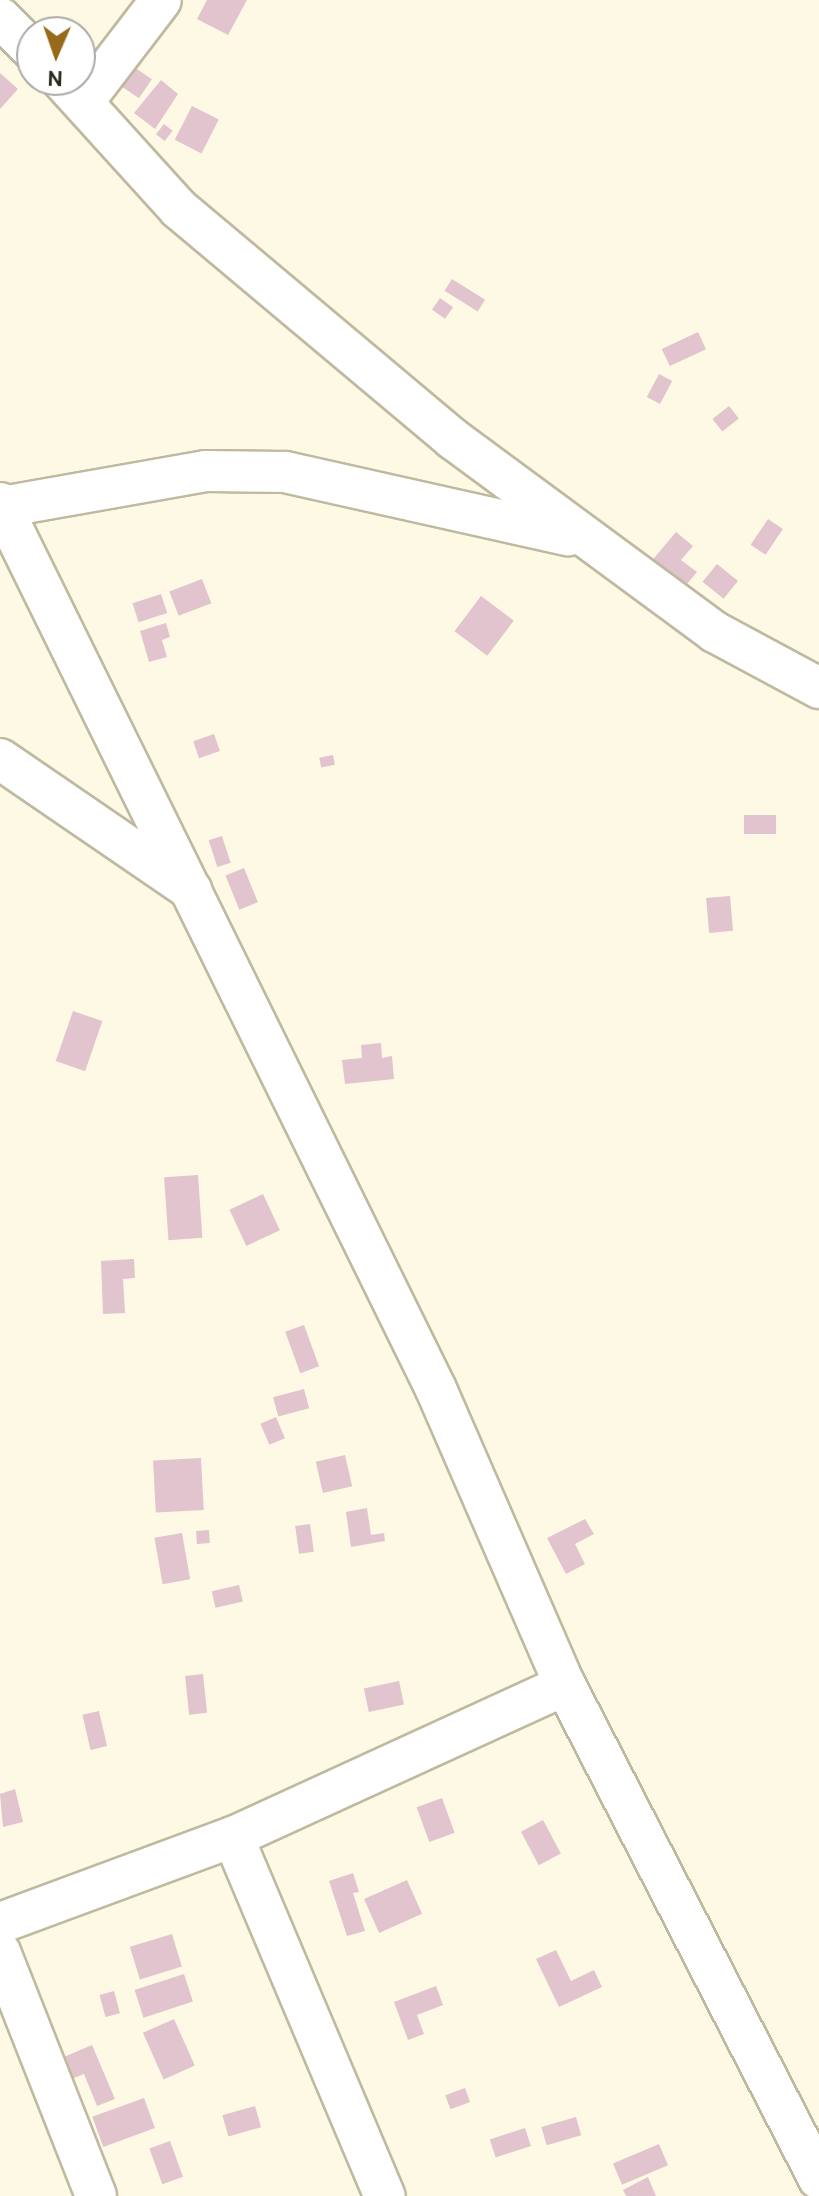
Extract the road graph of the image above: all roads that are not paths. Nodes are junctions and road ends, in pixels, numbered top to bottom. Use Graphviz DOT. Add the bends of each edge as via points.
graph roads {
  1 [pos="161,0"];
  2 [pos="0,18"];
  3 [pos="16,34"];
  4 [pos="96,67"];
  5 [pos="77,96"];
  6 [pos="1,505"];
  7 [pos="585,539"];
  8 [pos="819,688"];
  9 [pos="0,759"];
  10 [pos="192,891"];
  11 [pos="565,1685"];
  12 [pos="233,1837"];
  13 [pos="0,1923"];
  14 [pos="0,1952"];
  15 [pos="819,2179"];
  16 [pos="96,2196"];
  17 [pos="385,2196"];
  1 -- 4 [label="street"];
  2 -- 3 [label="street"];
  5 -- 7 [label="street" via="179,209 453,439"];
  6 -- 7 [label="street" via="206,471 285,472"];
  6 -- 10 [label="street"];
  7 -- 8 [label="street" via="715,632"];
  9 -- 10 [label="street"];
  10 -- 11 [label="street" via="436,1389"];
  11 -- 12 [label="street"];
  11 -- 15 [label="street"];
  12 -- 13 [label="street"];
  12 -- 17 [label="street"];
  14 -- 16 [label="street"];
}
